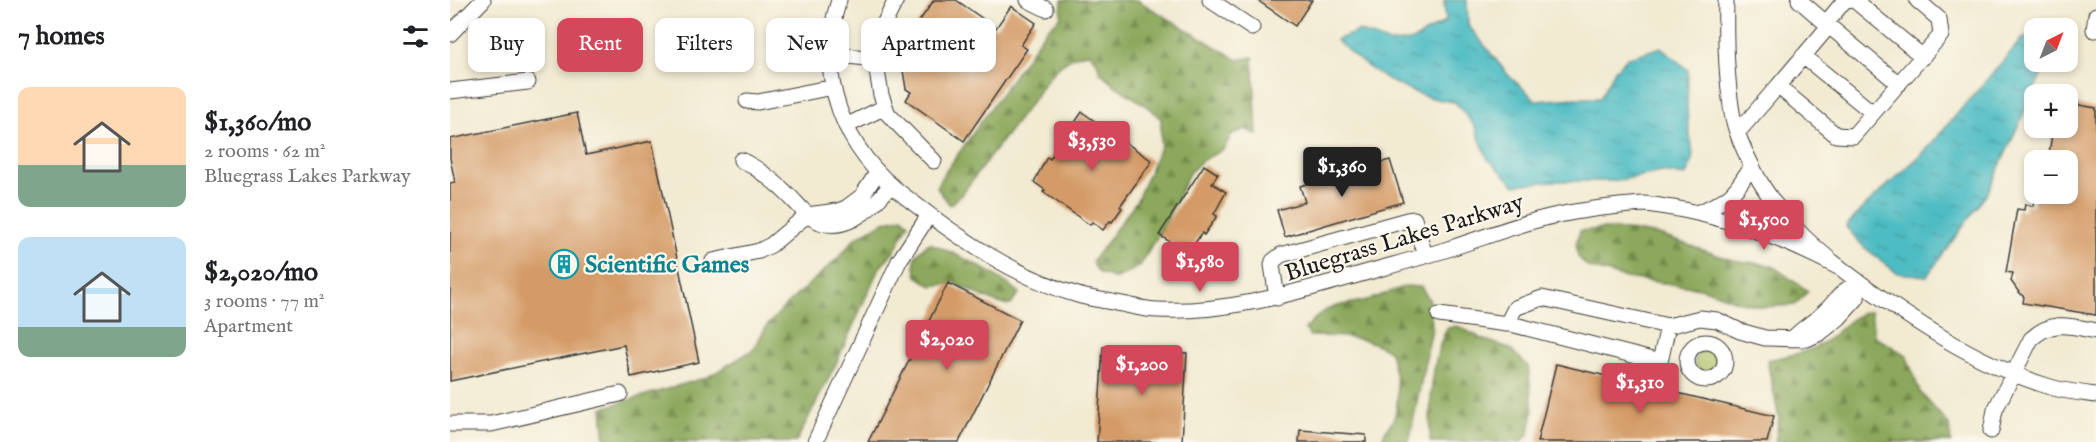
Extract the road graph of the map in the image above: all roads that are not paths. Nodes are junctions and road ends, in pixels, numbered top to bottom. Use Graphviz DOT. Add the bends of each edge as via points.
graph roads {
  1 [pos="483,0"];
  2 [pos="839,0"];
  3 [pos="896,0"];
  4 [pos="1028,0"];
  5 [pos="1210,0"];
  6 [pos="1725,0"];
  7 [pos="1799,0"];
  8 [pos="1845,0"];
  9 [pos="1854,0"];
  10 [pos="1917,0"];
  11 [pos="1046,9"];
  12 [pos="2096,15"];
  13 [pos="834,18"];
  14 [pos="887,18"];
  15 [pos="1827,24"];
  16 [pos="1252,28"];
  17 [pos="2096,30"];
  18 [pos="450,34"];
  19 [pos="1803,56"];
  20 [pos="1923,57"];
  21 [pos="832,72"];
  22 [pos="877,72"];
  23 [pos="528,82"];
  24 [pos="1899,84"];
  25 [pos="1778,86"];
  26 [pos="833,87"];
  27 [pos="450,91"];
  28 [pos="747,101"];
  29 [pos="885,107"];
  30 [pos="1873,113"];
  31 [pos="846,126"];
  32 [pos="1738,132"];
  33 [pos="741,160"];
  34 [pos="933,161"];
  35 [pos="1751,166"];
  36 [pos="877,173"];
  37 [pos="890,186"];
  38 [pos="1698,213"];
  39 [pos="807,215"];
  40 [pos="929,215"];
  41 [pos="1425,256"];
  42 [pos="712,261"];
  43 [pos="1838,267"];
  44 [pos="1859,282"];
  45 [pos="1277,298"];
  46 [pos="1439,315"];
  47 [pos="1718,320"];
  48 [pos="1507,323"];
  49 [pos="1668,326"];
  50 [pos="2096,331"];
  51 [pos="1708,342"];
  52 [pos="1660,362"];
  53 [pos="1687,364"];
  54 [pos="2013,374"];
  55 [pos="620,394"];
  56 [pos="2096,395"];
  57 [pos="450,424"];
  58 [pos="1991,431"];
  59 [pos="815,442"];
  1 -- 18 [label="street"];
  2 -- 13 [label="street, Bluegrass Lakes Parkway"];
  3 -- 14 [label="street"];
  4 -- 11 [label="street"];
  5 -- 16 [label="street"];
  6 -- 32 [label="street, Bluegrass Lakes Parkway" via="1725,51 1733,120"];
  7 -- 15 [label="street"];
  8 -- 15 [label="street"];
  9 -- 20 [label="street"];
  10 -- 20 [label="street" via="1939,19 1941,35"];
  12 -- 17 [label="street"];
  15 -- 19 [label="street"];
  15 -- 24 [label="street"];
  19 -- 25 [label="street"];
  19 -- 30 [label="street"];
  20 -- 24 [label="street"];
  21 -- 26 [label="street, Bluegrass Lakes Parkway"];
  22 -- 29 [label="street"];
  23 -- 27 [label="street"];
  24 -- 30 [label="street"];
  25 -- 30 [label="street" via="1836,135 1853,136"];
  25 -- 32 [label="street"];
  26 -- 28 [label="street"];
  26 -- 31 [label="street, Bluegrass Lakes Parkway"];
  29 -- 31 [label="street"];
  29 -- 34 [label="street"];
  31 -- 36 [label="street, Bluegrass Lakes Parkway"];
  32 -- 35 [label="street, Bluegrass Lakes Parkway"];
  33 -- 39 [label="street" via="762,172"];
  35 -- 38 [label="street" via="1731,196"];
  35 -- 43 [label="street, Bluegrass Lakes Parkway" via="1788,220"];
  36 -- 37 [label="street, Bluegrass Lakes Parkway"];
  36 -- 39 [label="street" via="862,196 846,208"];
  37 -- 39 [label="street" via="879,200 850,222 828,224"];
  37 -- 40 [label="street, Bluegrass Lakes Parkway"];
  38 -- 41 [label="street, Bluegrass Lakes Parkway" via="1647,204 1599,208 1551,217"];
  38 -- 43 [label="street, Bluegrass Lakes Parkway" via="1786,241"];
  39 -- 42 [label="street" via="765,248"];
  40 -- 45 [label="street, Bluegrass Lakes Parkway" via="1018,271 1081,296 1155,310 1194,310"];
  40 -- 59 [label="street" via="899,261"];
  41 -- 45 [label="street, Bluegrass Lakes Parkway"];
  41 -- 45 [label="street" via="1414,219 1407,219 1281,255 1272,265"];
  43 -- 44 [label="street, Bluegrass Lakes Parkway"];
  44 -- 47 [label="street" via="1846,288 1792,339 1765,338"];
  44 -- 54 [label="street, Bluegrass Lakes Parkway" via="1944,340"];
  46 -- 48 [label="street"];
  47 -- 49 [label="street" via="1700,318"];
  47 -- 51 [label="street"];
  48 -- 49 [label="street" via="1515,308 1542,298"];
  48 -- 52 [label="street"];
  49 -- 52 [label="street"];
  50 -- 54 [label="street" via="2062,325 2044,329 2031,339"];
  51 -- 53 [label="street" via="1692,347"];
  51 -- 53 [label="street" via="1724,353 1722,372 1705,380 1693,375"];
  52 -- 53 [label="street"];
  54 -- 56 [label="street, Bluegrass Lakes Parkway" via="2049,387"];
  54 -- 58 [label="street" via="1995,410"];
  55 -- 57 [label="street" via="491,424"];
}
